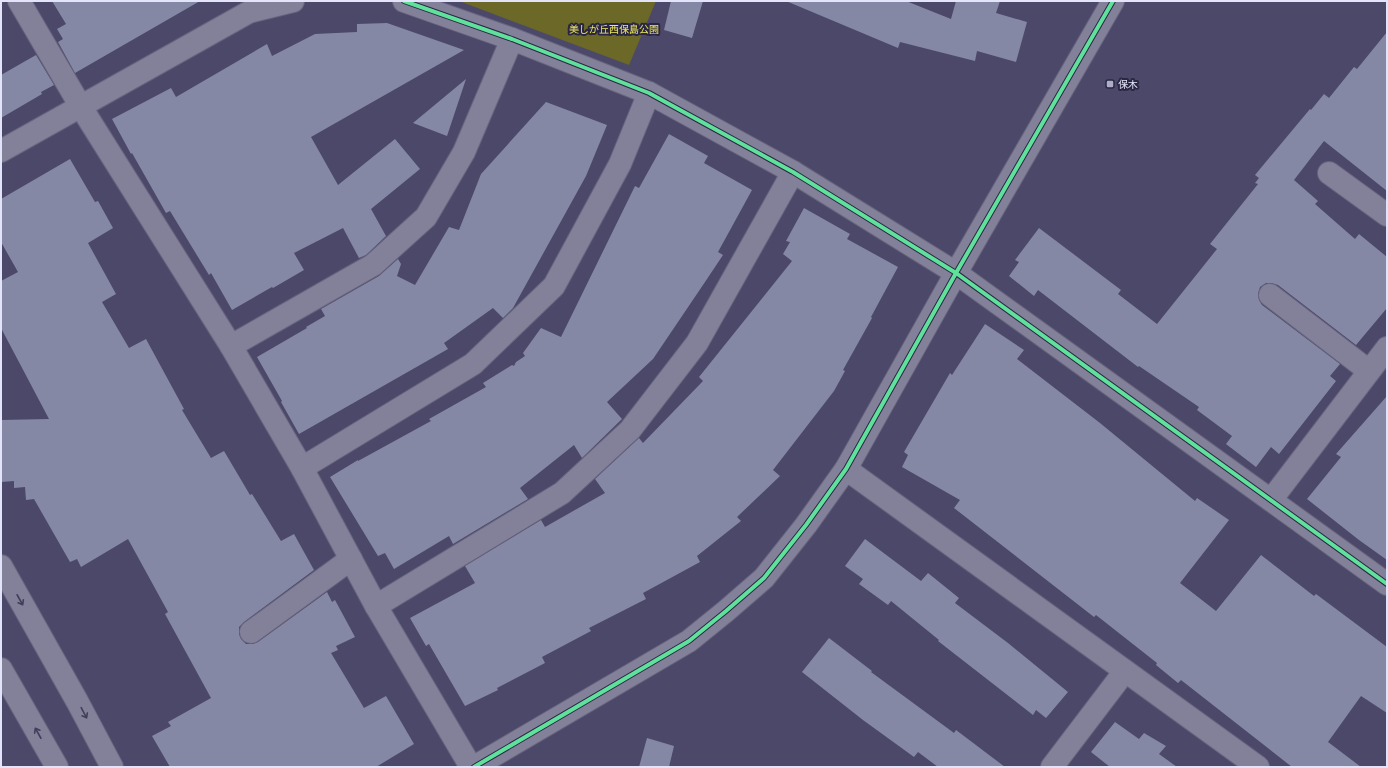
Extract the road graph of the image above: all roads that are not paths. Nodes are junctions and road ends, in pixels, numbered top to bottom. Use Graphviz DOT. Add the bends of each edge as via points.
graph roads {
  1 [pos="19,1"];
  2 [pos="293,1"];
  3 [pos="404,1"];
  4 [pos="1113,1"];
  5 [pos="512,39"];
  6 [pos="649,93"];
  7 [pos="80,106"];
  8 [pos="1,151"];
  9 [pos="793,172"];
  10 [pos="1329,173"];
  11 [pos="1387,215"];
  12 [pos="956,273"];
  13 [pos="1270,295"];
  14 [pos="231,346"];
  15 [pos="1387,348"];
  16 [pos="1369,371"];
  17 [pos="302,468"];
  18 [pos="846,469"];
  19 [pos="1271,500"];
  20 [pos="351,559"];
  21 [pos="1,566"];
  22 [pos="1387,584"];
  23 [pos="376,606"];
  24 [pos="251,632"];
  25 [pos="1,669"];
  26 [pos="1125,671"];
  27 [pos="57,767"];
  28 [pos="112,767"];
  29 [pos="471,767"];
  30 [pos="474,767"];
  31 [pos="1052,767"];
  32 [pos="1258,767"];
  1 -- 7 [label="street"];
  2 -- 7 [label="street" via="250,12"];
  3 -- 5 [label="street"];
  4 -- 12 [label="street"];
  5 -- 6 [label="street"];
  5 -- 14 [label="street" via="464,152 426,217 374,265"];
  6 -- 9 [label="street"];
  6 -- 17 [label="street" via="620,164 554,286 473,364"];
  7 -- 8 [label="street"];
  7 -- 14 [label="street"];
  9 -- 12 [label="street"];
  9 -- 23 [label="street" via="697,343 630,430 562,494"];
  10 -- 11 [label="street"];
  12 -- 18 [label="street"];
  12 -- 19 [label="street"];
  13 -- 16 [label="street"];
  14 -- 17 [label="street"];
  15 -- 16 [label="street"];
  16 -- 19 [label="street"];
  17 -- 20 [label="street"];
  18 -- 26 [label="street"];
  18 -- 30 [label="street" via="764,578 689,641"];
  19 -- 22 [label="street"];
  20 -- 23 [label="street"];
  20 -- 24 [label="street"];
  21 -- 28 [label="street, one-way"];
  23 -- 29 [label="street"];
  27 -- 25 [label="street, one-way"];
  26 -- 31 [label="street"];
  26 -- 32 [label="street"];
}
